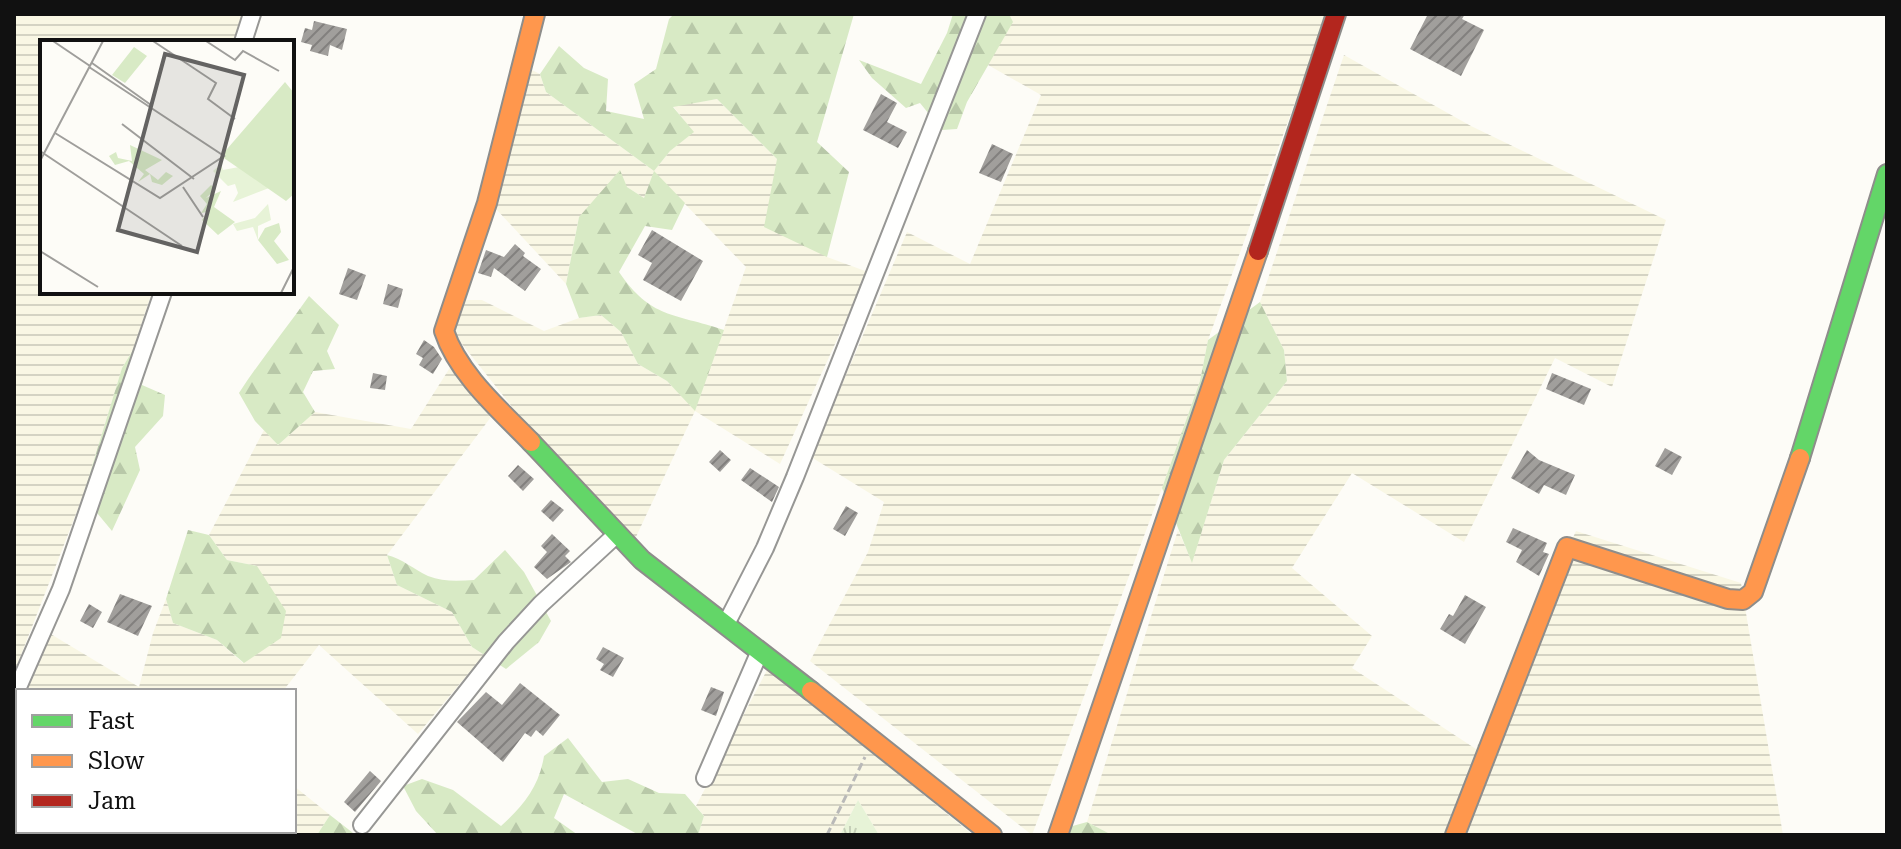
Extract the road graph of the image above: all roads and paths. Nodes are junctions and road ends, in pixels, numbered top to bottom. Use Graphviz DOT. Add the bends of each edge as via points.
graph roads {
  1 [pos="252,14"];
  2 [pos="535,14"];
  3 [pos="977,14"];
  4 [pos="1336,14"];
  5 [pos="244,40"];
  6 [pos="1887,174"];
  7 [pos="162,294"];
  8 [pos="617,534"];
  9 [pos="726,624"];
  10 [pos="760,651"];
  11 [pos="18,687"];
  12 [pos="873,739"];
  13 [pos="705,778"];
  14 [pos="362,825"];
  15 [pos="827,835"];
  16 [pos="992,835"];
  17 [pos="1058,835"];
  18 [pos="1455,835"];
  1 -- 5 [label="street"];
  2 -- 8 [label="street" via="487,203 444,331 480,388"];
  3 -- 9 [label="street" via="795,477"];
  4 -- 17 [label="street"];
  6 -- 18 [label="street" via="1811,427 1753,592 1743,600 1728,599 1567,547"];
  7 -- 11 [label="street" via="61,589"];
  8 -- 9 [label="street" via="642,560"];
  8 -- 14 [label="street" via="506,642"];
  9 -- 10 [label="street"];
  10 -- 12 [label="street"];
  10 -- 13 [label="street"];
  12 -- 15 [label="path"];
  12 -- 16 [label="street"];
}
